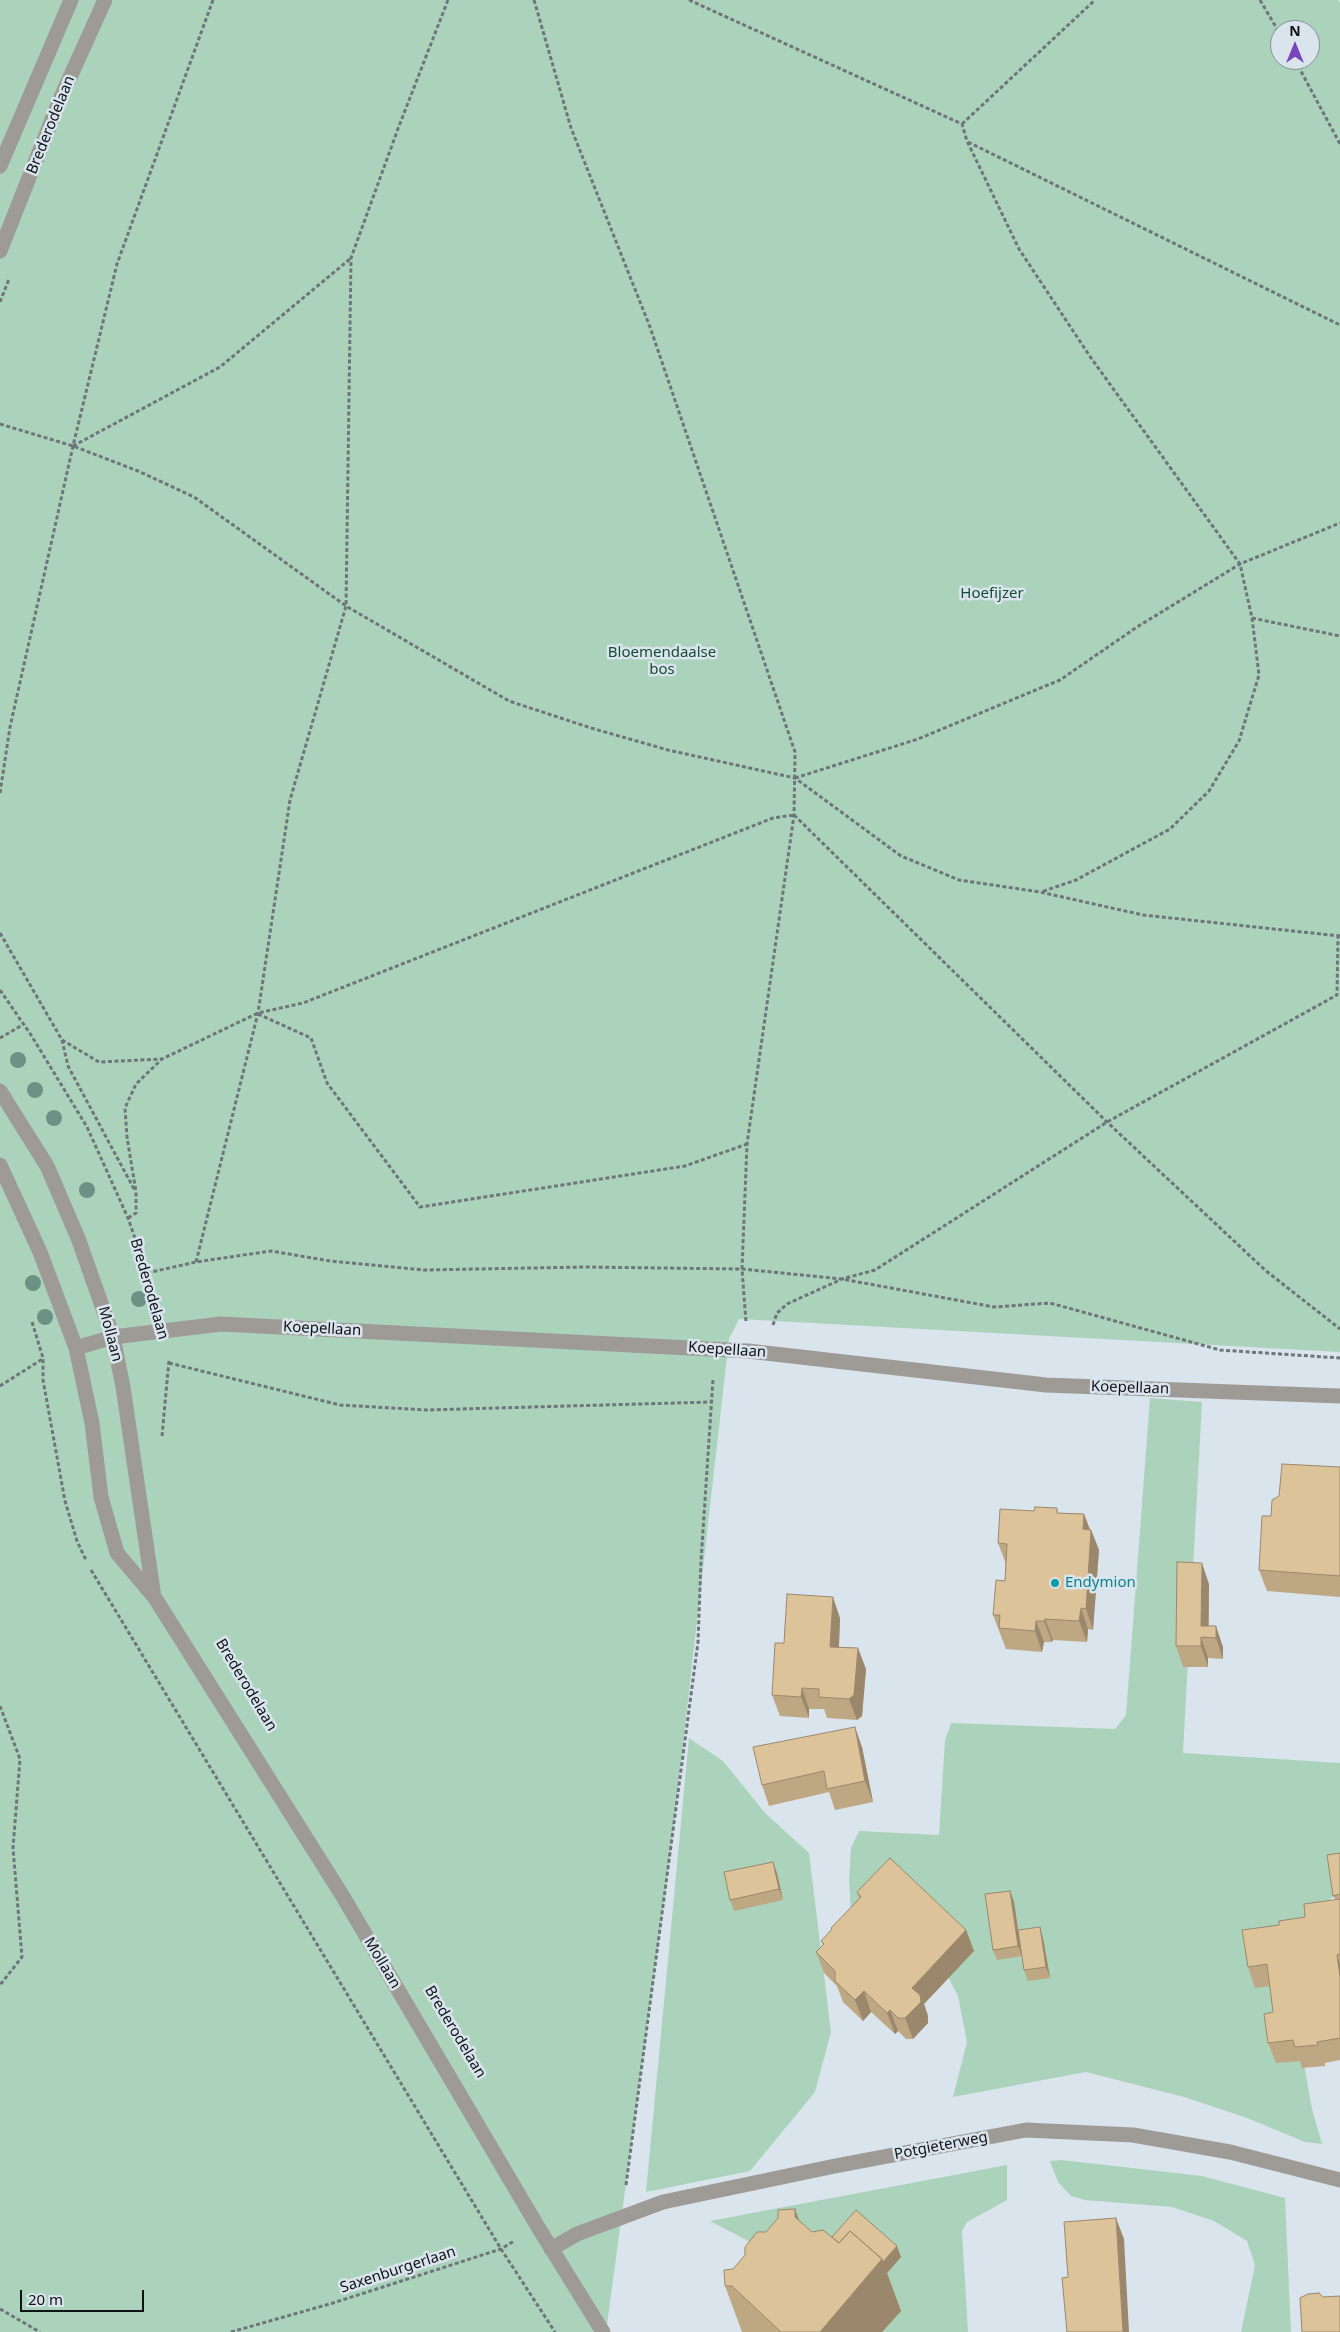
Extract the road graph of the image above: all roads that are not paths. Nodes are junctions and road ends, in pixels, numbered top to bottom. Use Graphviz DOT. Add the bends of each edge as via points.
graph roads {
  1 [pos="71,0"];
  2 [pos="105,0"];
  3 [pos="0,166"];
  4 [pos="0,251"];
  5 [pos="0,1091"];
  6 [pos="0,1165"];
  7 [pos="113,1338"];
  8 [pos="76,1348"];
  9 [pos="1340,1396"];
  10 [pos="155,1598"];
  11 [pos="1340,2180"];
  12 [pos="551,2249"];
  13 [pos="603,2332"];
  1 -- 3 [label="street, Brederodelaan"];
  2 -- 4 [label="street, Brederodelaan" via="61,97"];
  5 -- 7 [label="street, Mollaan" via="47,1166 85,1256"];
  6 -- 8 [label="street, Mollaan" via="40,1252"];
  7 -- 8 [label="street, Koepellaan"];
  7 -- 9 [label="street, Koepellaan" via="221,1324 716,1348 1046,1385"];
  7 -- 10 [label="street, Mollaan"];
  8 -- 10 [label="street, Mollaan" via="92,1423 100,1496 117,1553"];
  10 -- 12 [label="street, Mollaan" via="342,1895"];
  11 -- 12 [label="street, Potgieterweg" via="1230,2152 1133,2135 1026,2130 663,2202 577,2234"];
  12 -- 13 [label="street, Mollaan"];
}
